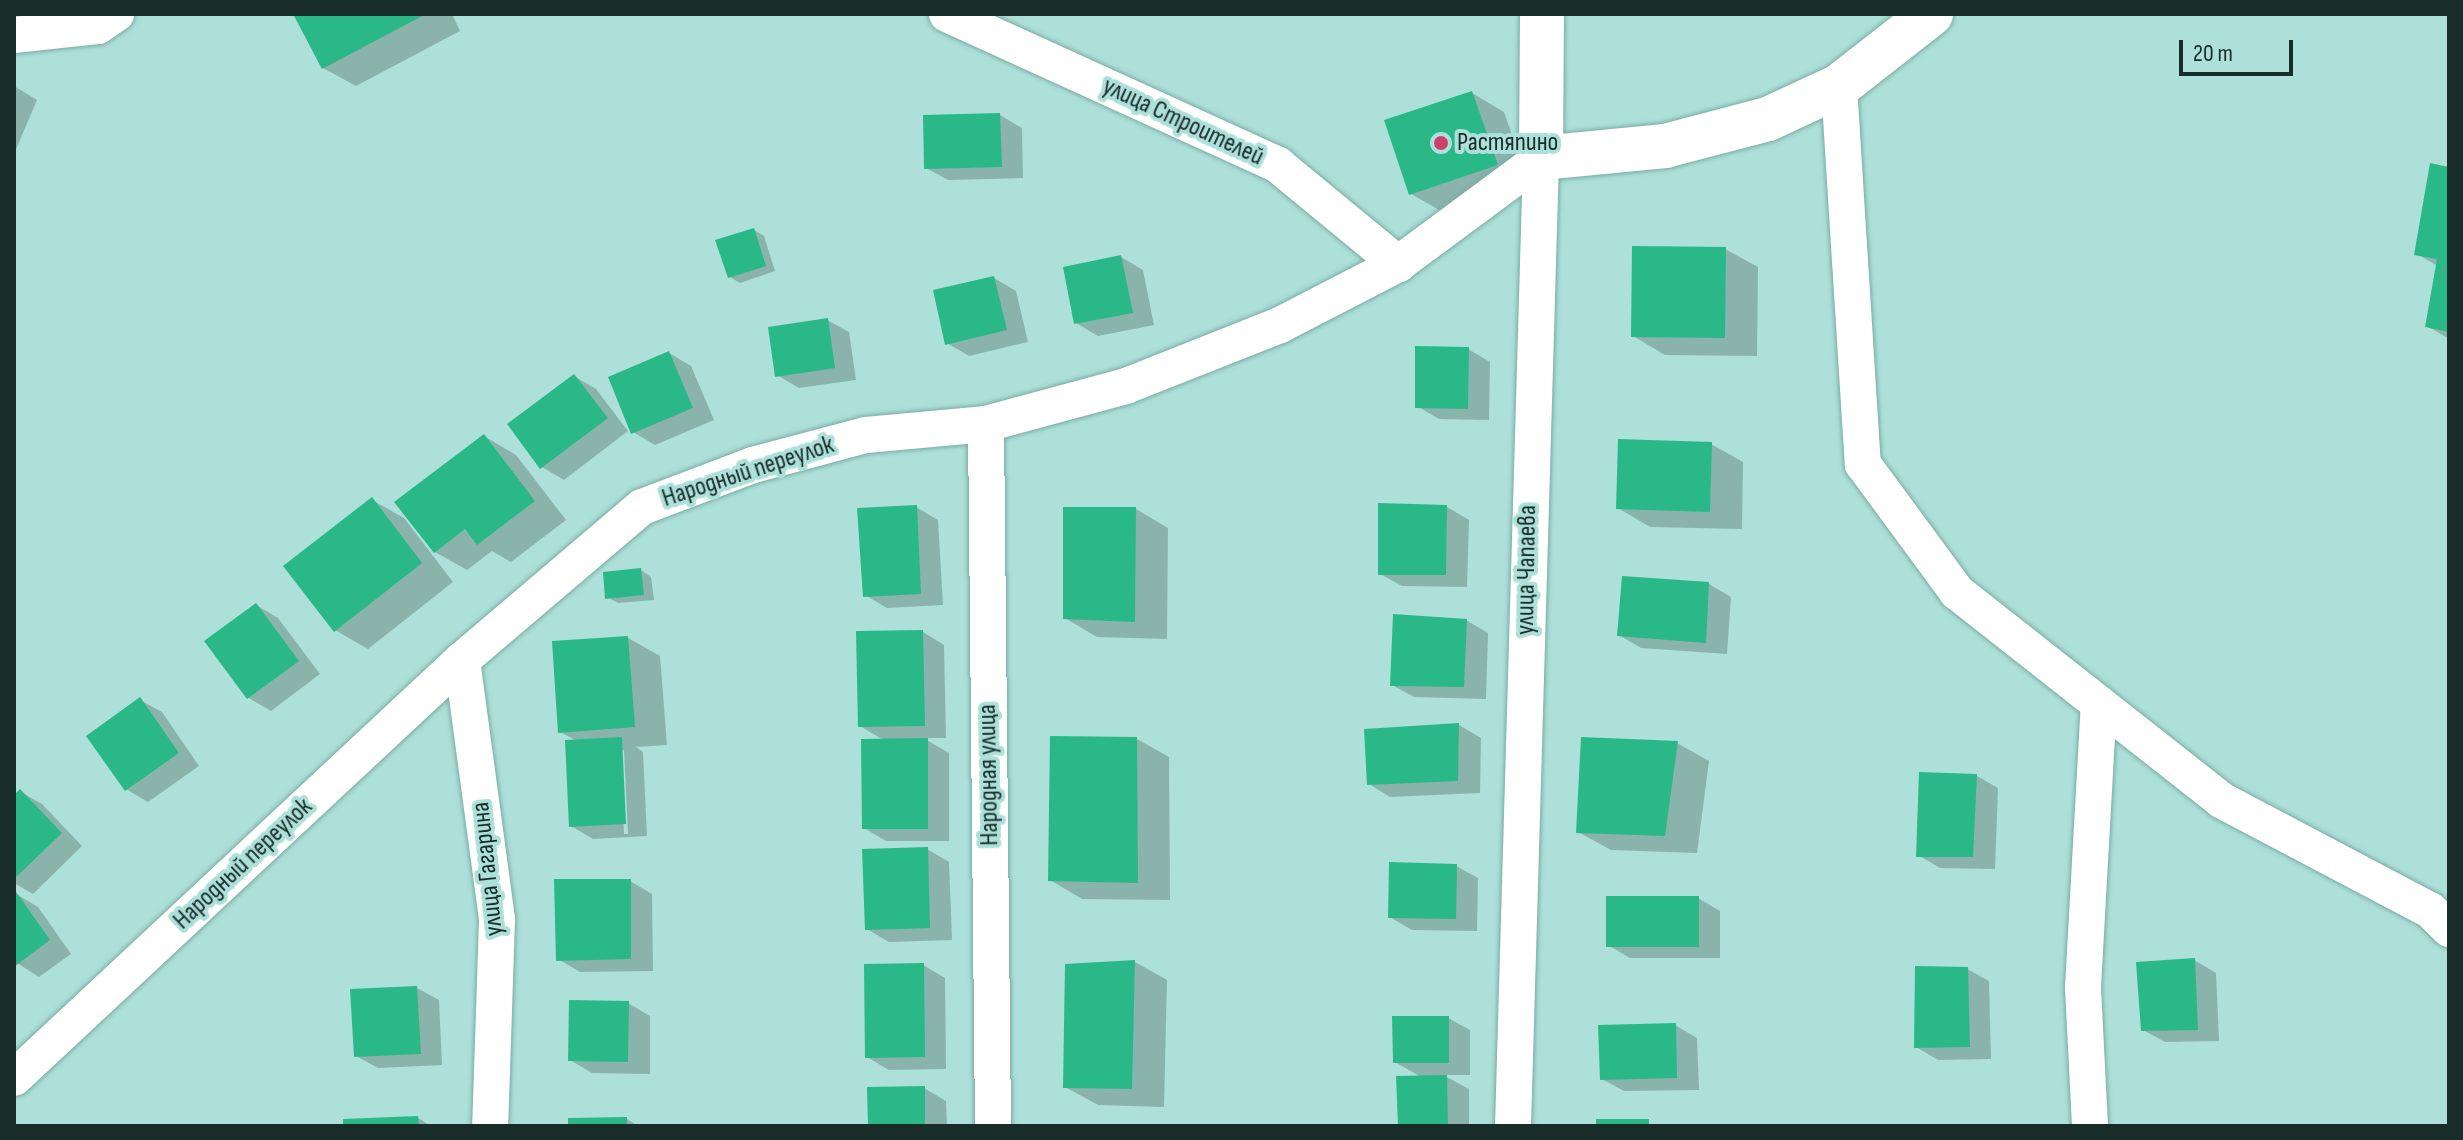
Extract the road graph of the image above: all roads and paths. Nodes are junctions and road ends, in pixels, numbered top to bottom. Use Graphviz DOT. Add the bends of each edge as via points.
graph roads {
  1 [pos="116,14"];
  2 [pos="947,14"];
  3 [pos="1542,14"];
  4 [pos="1931,14"];
  5 [pos="14,35"];
  6 [pos="1839,86"];
  7 [pos="1541,158"];
  8 [pos="1398,264"];
  9 [pos="986,424"];
  10 [pos="462,660"];
  11 [pos="2099,703"];
  12 [pos="2449,929"];
  13 [pos="14,1078"];
  14 [pos="490,1126"];
  15 [pos="993,1126"];
  16 [pos="1513,1126"];
  17 [pos="2090,1126"];
  1 -- 5 [label="street" via="98,26"];
  2 -- 8 [label="street, улица Строителей" via="1278,165"];
  3 -- 7 [label="street, улица Чапаева"];
  4 -- 6 [label="street"];
  6 -- 7 [label="street" via="1768,119 1665,146"];
  6 -- 11 [label="street" via="1863,464 1957,592"];
  7 -- 8 [label="street, Народный переулок"];
  7 -- 16 [label="street, улица Чапаева"];
  8 -- 9 [label="street, Народный переулок" via="1280,325 1126,386"];
  9 -- 10 [label="street, Народный переулок" via="866,435 753,465 642,507"];
  9 -- 15 [label="street, Народная улица"];
  10 -- 13 [label="street, Народный переулок"];
  10 -- 14 [label="street, улица Гагарина" via="497,920"];
  11 -- 12 [label="street" via="2221,800 2430,910"];
  11 -- 17 [label="street" via="2083,987"];
}
